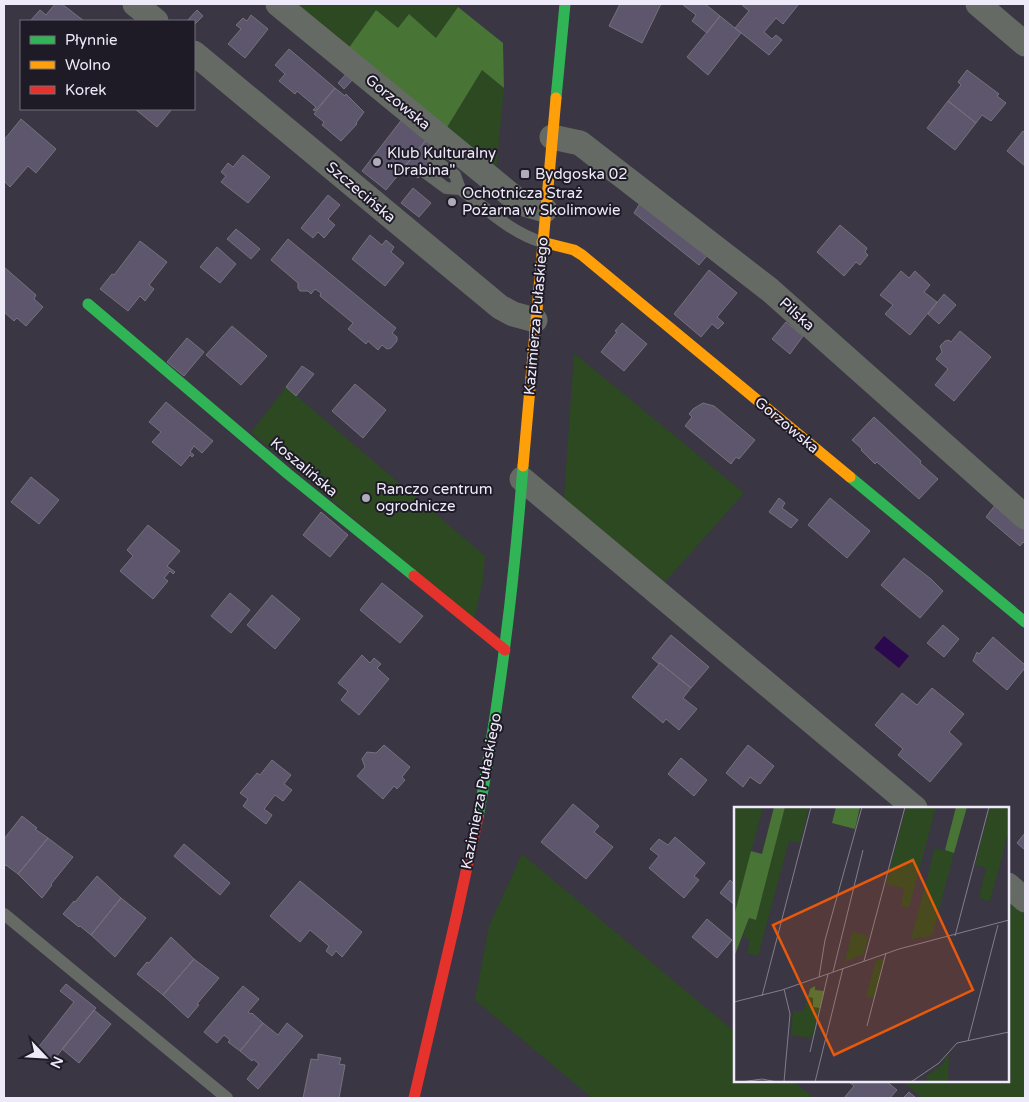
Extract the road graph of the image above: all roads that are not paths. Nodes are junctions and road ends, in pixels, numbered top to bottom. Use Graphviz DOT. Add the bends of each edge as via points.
graph roads {
  1 [pos="135,4"];
  2 [pos="278,4"];
  3 [pos="565,4"];
  4 [pos="978,4"];
  5 [pos="155,20"];
  6 [pos="1025,44"];
  7 [pos="195,54"];
  8 [pos="552,137"];
  9 [pos="433,158"];
  10 [pos="423,170"];
  11 [pos="460,189"];
  12 [pos="545,210"];
  13 [pos="542,242"];
  14 [pos="88,304"];
  15 [pos="535,320"];
  16 [pos="522,479"];
  17 [pos="1025,517"];
  18 [pos="1025,622"];
  19 [pos="505,650"];
  20 [pos="915,807"];
  21 [pos="1009,886"];
  22 [pos="1025,900"];
  23 [pos="4,914"];
  24 [pos="227,1098"];
  25 [pos="414,1098"];
  1 -- 5 [label="street"];
  2 -- 12 [label="street, Gorzowska" via="517,200"];
  3 -- 8 [label="street, Kazimierza Pułaskiego"];
  4 -- 6 [label="street"];
  7 -- 15 [label="street, Szczecińska" via="500,307"];
  8 -- 12 [label="street, Kazimierza Pułaskiego"];
  8 -- 17 [label="street, Pilska" via="580,143 770,290"];
  9 -- 11 [label="lane" via="455,175"];
  10 -- 11 [label="lane" via="446,188"];
  11 -- 13 [label="lane" via="520,234"];
  12 -- 13 [label="street, Kazimierza Pułaskiego"];
  13 -- 15 [label="street, Kazimierza Pułaskiego"];
  13 -- 18 [label="street, Gorzowska" via="582,255"];
  14 -- 19 [label="street, Koszalińska" via="288,474"];
  15 -- 16 [label="street, Kazimierza Pułaskiego"];
  16 -- 19 [label="street, Kazimierza Pułaskiego"];
  16 -- 20 [label="street"];
  19 -- 25 [label="street, Kazimierza Pułaskiego" via="475,833"];
  21 -- 22 [label="street"];
  23 -- 24 [label="lane"];
}
